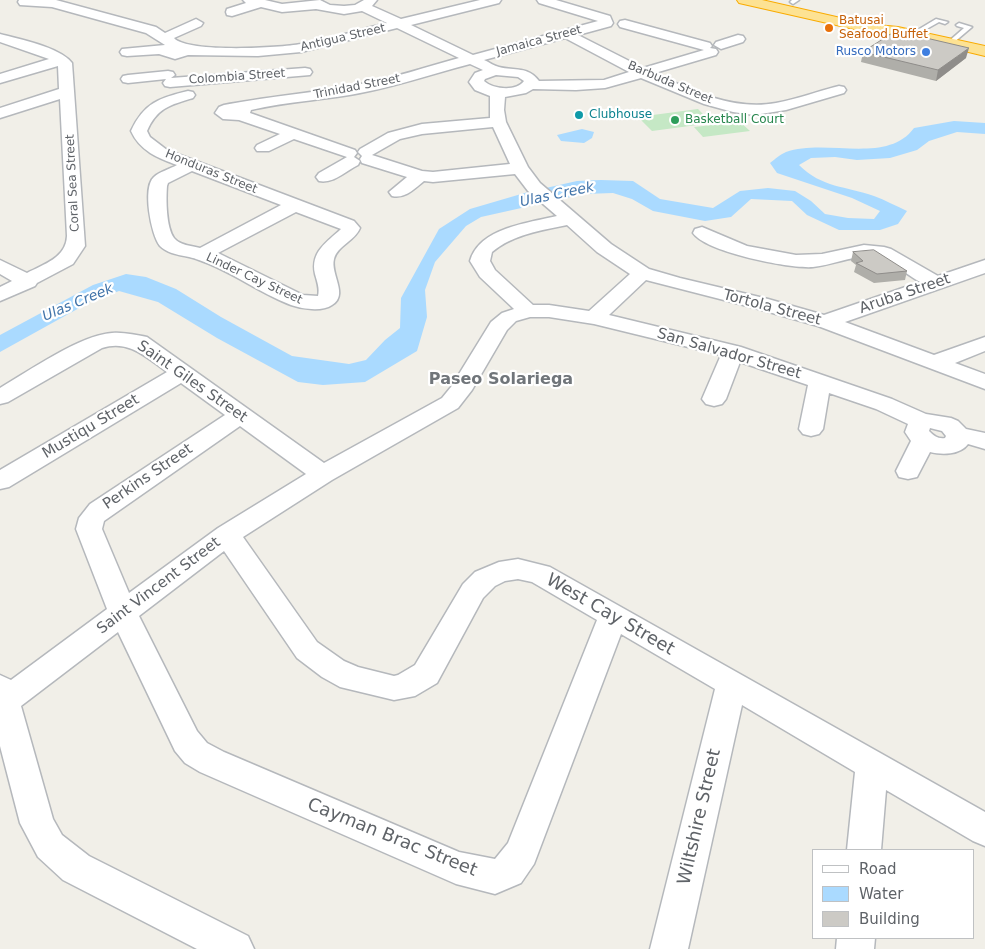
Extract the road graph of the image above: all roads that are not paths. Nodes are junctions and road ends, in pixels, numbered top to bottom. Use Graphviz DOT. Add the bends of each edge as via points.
graph roads {
  1 [pos="495,0"];
  2 [pos="543,0"];
  3 [pos="744,0"];
  4 [pos="58,1"];
  5 [pos="254,1"];
  6 [pos="791,1"];
  7 [pos="24,2"];
  8 [pos="316,3"];
  9 [pos="567,4"];
  10 [pos="361,5"];
  11 [pos="78,10"];
  12 [pos="635,11"];
  13 [pos="232,12"];
  14 [pos="543,14"];
  15 [pos="59,16"];
  16 [pos="606,21"];
  17 [pos="624,21"];
  18 [pos="945,22"];
  19 [pos="196,23"];
  20 [pos="128,24"];
  21 [pos="959,25"];
  22 [pos="393,26"];
  23 [pos="684,26"];
  24 [pos="107,31"];
  25 [pos="898,31"];
  26 [pos="565,33"];
  27 [pos="914,34"];
  28 [pos="664,35"];
  29 [pos="0,38"];
  30 [pos="738,39"];
  31 [pos="950,43"];
  32 [pos="22,44"];
  33 [pos="168,47"];
  34 [pos="516,47"];
  35 [pos="712,48"];
  36 [pos="0,50"];
  37 [pos="269,51"];
  38 [pos="985,51"];
  39 [pos="127,52"];
  40 [pos="539,58"];
  41 [pos="471,59"];
  42 [pos="62,60"];
  43 [pos="456,63"];
  44 [pos="495,71"];
  45 [pos="645,73"];
  46 [pos="480,76"];
  47 [pos="313,78"];
  48 [pos="0,79"];
  49 [pos="128,79"];
  50 [pos="169,79"];
  51 [pos="531,85"];
  52 [pos="839,90"];
  53 [pos="68,91"];
  54 [pos="498,92"];
  55 [pos="339,93"];
  56 [pos="201,100"];
  57 [pos="0,113"];
  58 [pos="229,114"];
  59 [pos="498,122"];
  60 [pos="293,134"];
  61 [pos="263,148"];
  62 [pos="359,156"];
  63 [pos="191,165"];
  64 [pos="520,168"];
  65 [pos="420,176"];
  66 [pos="325,177"];
  67 [pos="398,192"];
  68 [pos="295,205"];
  69 [pos="570,219"];
  70 [pos="351,228"];
  71 [pos="702,233"];
  72 [pos="203,254"];
  73 [pos="0,266"];
  74 [pos="985,266"];
  75 [pos="642,273"];
  76 [pos="28,282"];
  77 [pos="936,283"];
  78 [pos="0,296"];
  79 [pos="528,311"];
  80 [pos="594,318"];
  81 [pos="825,322"];
  82 [pos="985,343"];
  83 [pos="733,352"];
  84 [pos="935,363"];
  85 [pos="182,373"];
  86 [pos="820,381"];
  87 [pos="985,382"];
  88 [pos="0,397"];
  89 [pos="714,400"];
  90 [pos="241,415"];
  91 [pos="811,429"];
  92 [pos="924,431"];
  93 [pos="985,440"];
  94 [pos="908,472"];
  95 [pos="323,474"];
  96 [pos="0,481"];
  97 [pos="227,536"];
  98 [pos="123,613"];
  99 [pos="613,616"];
  100 [pos="731,684"];
  101 [pos="2,698"];
  102 [pos="872,767"];
  103 [pos="985,830"];
  104 [pos="864,849"];
  105 [pos="235,949"];
  106 [pos="669,949"];
  1 -- 22 [label="street, Antigua Street"];
  2 -- 9 [label="street"];
  3 -- 25 [label="highway" via="867,28"];
  4 -- 7 [label="street"];
  4 -- 11 [label="street"];
  5 -- 8 [label="street" via="282,8"];
  5 -- 13 [label="street"];
  6 -- 25 [label="highway" via="878,21"];
  8 -- 10 [label="street" via="327,9"];
  9 -- 14 [label="street"];
  9 -- 16 [label="street"];
  10 -- 22 [label="street"];
  11 -- 15 [label="street"];
  11 -- 20 [label="street"];
  12 -- 17 [label="street"];
  16 -- 17 [label="street"];
  16 -- 26 [label="street, Jamaica Street"];
  17 -- 28 [label="street"];
  18 -- 27 [label="lane" via="938,20"];
  19 -- 33 [label="street"];
  20 -- 24 [label="street"];
  20 -- 33 [label="street" via="151,30"];
  21 -- 31 [label="lane" via="969,27"];
  22 -- 37 [label="street, Antigua Street" via="301,48"];
  22 -- 41 [label="street"];
  22 -- 43 [label="street"];
  23 -- 28 [label="street"];
  25 -- 27 [label="highway"];
  26 -- 34 [label="street, Jamaica Street"];
  26 -- 45 [label="street, Barbuda Street"];
  27 -- 31 [label="highway"];
  28 -- 35 [label="street"];
  29 -- 32 [label="street"];
  30 -- 35 [label="street"];
  31 -- 38 [label="highway"];
  32 -- 36 [label="street"];
  32 -- 42 [label="street"];
  33 -- 37 [label="street, Antigua Street" via="184,47 187,51"];
  33 -- 39 [label="street"];
  33 -- 50 [label="street"];
  34 -- 40 [label="street"];
  34 -- 41 [label="street, Jamaica Street"];
  35 -- 45 [label="street"];
  37 -- 47 [label="street"];
  41 -- 43 [label="street, Trinidad Street"];
  41 -- 44 [label="street"];
  42 -- 48 [label="street"];
  42 -- 53 [label="street, Coral Sea Street" via="66,67"];
  43 -- 46 [label="street"];
  43 -- 55 [label="street, Trinidad Street"];
  44 -- 46 [label="street"];
  44 -- 51 [label="street" via="526,75 532,81"];
  45 -- 51 [label="street" via="593,86"];
  45 -- 52 [label="street, Barbuda Street" via="706,100 742,109 775,108"];
  46 -- 54 [label="street" via="478,85"];
  47 -- 50 [label="street, Colombia Street"];
  47 -- 55 [label="street"];
  49 -- 50 [label="street, Colombia Street"];
  50 -- 56 [label="street" via="174,88"];
  51 -- 54 [label="street" via="514,92"];
  53 -- 57 [label="street"];
  53 -- 76 [label="street, Coral Sea Street" via="76,246 66,260"];
  54 -- 59 [label="street"];
  55 -- 58 [label="street, Trinidad Street" via="269,101"];
  56 -- 58 [label="street"];
  56 -- 63 [label="street, Honduras Street" via="155,106 145,117 139,132 143,140 161,153"];
  58 -- 60 [label="street"];
  59 -- 62 [label="street" via="422,128 394,136"];
  59 -- 64 [label="street, Tortola Street"];
  60 -- 61 [label="street"];
  60 -- 62 [label="street"];
  62 -- 65 [label="street"];
  62 -- 66 [label="street"];
  63 -- 68 [label="street, Honduras Street"];
  63 -- 72 [label="street, Linder Cay Street" via="160,180 159,212 164,238 169,243"];
  64 -- 65 [label="street"];
  64 -- 69 [label="street, Tortola Street" via="534,186"];
  65 -- 67 [label="street"];
  68 -- 70 [label="street, Honduras Street"];
  68 -- 72 [label="street"];
  69 -- 75 [label="street, Tortola Street" via="604,248"];
  69 -- 79 [label="street" via="523,230 485,249 480,260 487,274"];
  70 -- 72 [label="street, Linder Cay Street" via="324,258 322,264 330,293 320,303 299,302"];
  71 -- 77 [label="street" via="736,250 797,261 875,251"];
  73 -- 76 [label="street"];
  74 -- 77 [label="street, Aruba Street"];
  75 -- 80 [label="street"];
  75 -- 81 [label="street, Tortola Street"];
  76 -- 78 [label="street, Coral Sea Street"];
  77 -- 81 [label="street, Aruba Street"];
  79 -- 80 [label="street, San Salvador Street" via="549,310"];
  79 -- 95 [label="street, San Salvador Street" via="509,317 498,326 462,390 450,403"];
  80 -- 83 [label="street, San Salvador Street"];
  81 -- 84 [label="street, Tortola Street"];
  82 -- 84 [label="street"];
  83 -- 86 [label="street, San Salvador Street"];
  83 -- 89 [label="street"];
  84 -- 87 [label="street, Tortola Street"];
  85 -- 88 [label="street, Saint Giles Street" via="139,342 105,339 94,342"];
  85 -- 90 [label="street, Saint Giles Street"];
  85 -- 96 [label="street, Mustiqu Street"];
  86 -- 91 [label="street"];
  86 -- 92 [label="street, San Salvador Street" via="891,406"];
  90 -- 95 [label="street, Saint Giles Street"];
  90 -- 98 [label="street, Perkins Street" via="99,510 92,518 89,529"];
  92 -- 93 [label="street, San Salvador Street" via="936,421 958,434"];
  92 -- 94 [label="street"];
  95 -- 97 [label="street, Saint Vincent Street"];
  97 -- 98 [label="street, Saint Vincent Street"];
  97 -- 99 [label="street, West Cay Street" via="307,650 350,678 374,684 404,688 426,674 473,592 485,579 499,572 518,569 540,574"];
  98 -- 99 [label="street, Cayman Brac Street" via="186,741 196,753 456,868 495,877 508,871 522,853"];
  98 -- 101 [label="street, Saint Vincent Street"];
  99 -- 100 [label="street, West Cay Street"];
  100 -- 102 [label="street, West Cay Street"];
  100 -- 106 [label="street, Wiltshire Street"];
  101 -- 105 [label="street" via="37,823 50,846 76,868"];
  102 -- 103 [label="street, West Cay Street"];
  102 -- 104 [label="street"];
}
